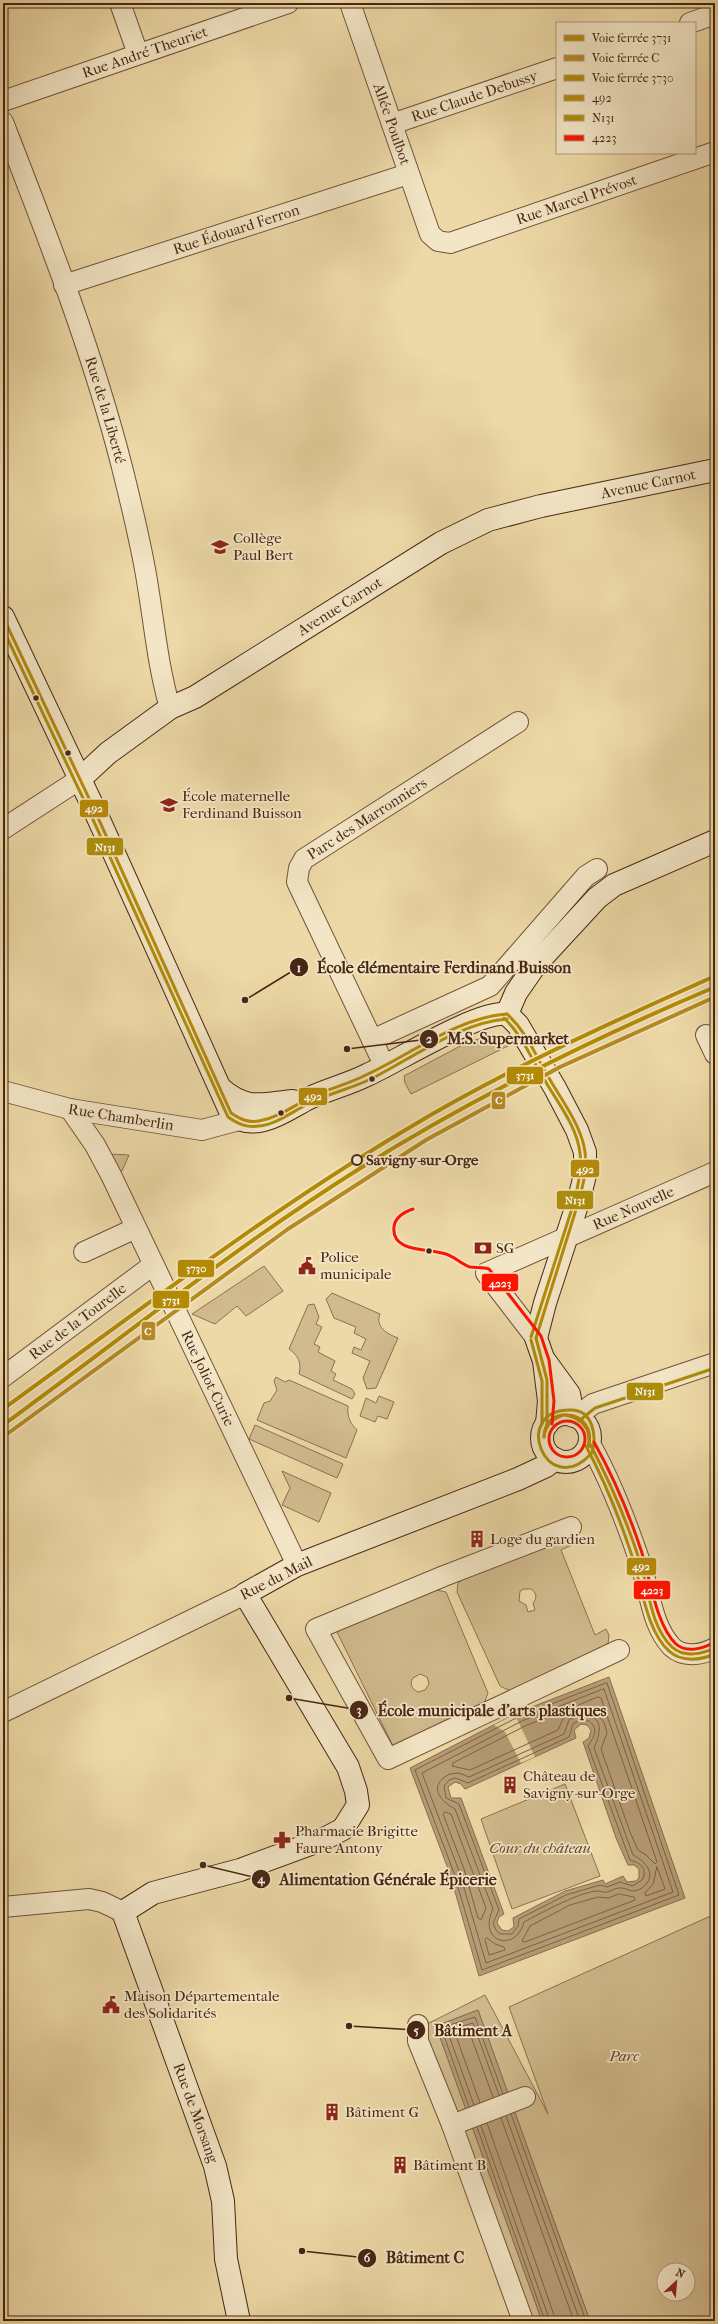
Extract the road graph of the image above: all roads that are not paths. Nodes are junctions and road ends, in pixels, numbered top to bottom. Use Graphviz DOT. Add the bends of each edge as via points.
graph roads {
  1 [pos="120,3"];
  2 [pos="288,3"];
  3 [pos="350,3"];
  4 [pos="715,14"];
  5 [pos="693,22"];
  6 [pos="138,54"];
  7 [pos="556,68"];
  8 [pos="3,101"];
  9 [pos="3,122"];
  10 [pos="392,124"];
  11 [pos="715,152"];
  12 [pos="408,174"];
  13 [pos="438,241"];
  14 [pos="64,285"];
  15 [pos="715,470"];
  16 [pos="3,617"];
  17 [pos="170,708"];
  18 [pos="518,722"];
  19 [pos="80,778"];
  20 [pos="3,830"];
  21 [pos="715,841"];
  22 [pos="597,869"];
  23 [pos="507,1014"];
  24 [pos="706,1035"];
  25 [pos="372,1040"];
  26 [pos="715,1054"];
  27 [pos="385,1067"];
  28 [pos="3,1091"];
  29 [pos="305,1100"];
  30 [pos="70,1109"];
  31 [pos="243,1112"];
  32 [pos="715,1172"];
  33 [pos="136,1228"];
  34 [pos="566,1238"];
  35 [pos="84,1252"];
  36 [pos="153,1265"];
  37 [pos="536,1338"];
  38 [pos="544,1361"];
  39 [pos="715,1364"];
  40 [pos="3,1377"];
  41 [pos="574,1416"];
  42 [pos="547,1424"];
  43 [pos="590,1444"];
  44 [pos="555,1459"];
  45 [pos="571,1527"];
  46 [pos="297,1565"];
  47 [pos="245,1594"];
  48 [pos="715,1648"];
  49 [pos="619,1650"];
  50 [pos="3,1712"];
  51 [pos="3,1907"];
  52 [pos="123,1912"];
  53 [pos="418,2025"];
  54 [pos="518,2100"];
  55 [pos="461,2121"];
  56 [pos="239,2321"];
  57 [pos="523,2321"];
  1 -- 6 [label="street"];
  2 -- 6 [label="street, Rue André Theuriet"];
  3 -- 10 [label="street, Allée Poulbot"];
  4 -- 5 [label="street"];
  6 -- 8 [label="street, Rue André Theuriet"];
  7 -- 10 [label="street, Rue Claude Debussy"];
  9 -- 14 [label="street, Rue de la Liberté"];
  10 -- 12 [label="street, Allée Poulbot"];
  11 -- 13 [label="street, Rue Marcel Prévost" via="450,243"];
  12 -- 13 [label="street, Allée Poulbot" via="430,234"];
  12 -- 14 [label="street, Rue Édouard Ferron"];
  14 -- 17 [label="street, Rue de la Liberté" via="102,392 122,469 148,587 160,676"];
  15 -- 17 [label="street, Avenue Carnot" via="541,506 488,520 440,543 195,697"];
  16 -- 19 [label="street"];
  17 -- 19 [label="street, Avenue Carnot"];
  18 -- 25 [label="street, Parc des Marronniers" via="304,859 299,868 297,882"];
  19 -- 20 [label="street, Avenue Carnot"];
  19 -- 31 [label="street" via="231,1113"];
  21 -- 23 [label="street" via="614,885 597,898 536,964 516,993"];
  22 -- 25 [label="street" via="586,876 490,986"];
  23 -- 27 [label="street" via="492,1014 448,1033"];
  23 -- 34 [label="street" via="518,1025 555,1088 577,1130 585,1152 585,1175"];
  24 -- 26 [label="street"];
  25 -- 27 [label="street, Parc des Marronniers"];
  27 -- 29 [label="street"];
  28 -- 30 [label="street, Rue Chamberlin"];
  29 -- 31 [label="street" via="275,1103"];
  29 -- 31 [label="street" via="296,1107 261,1121"];
  30 -- 31 [label="street, Rue Chamberlin" via="202,1130"];
  30 -- 33 [label="street, Rue Joliot-Curie" via="95,1145"];
  32 -- 34 [label="street, Rue Nouvelle"];
  33 -- 35 [label="street"];
  33 -- 36 [label="street, Rue Joliot-Curie"];
  34 -- 37 [label="street"];
  34 -- 37 [label="street, Rue Nouvelle" via="486,1273"];
  36 -- 40 [label="street, Rue de la Tourelle"];
  36 -- 46 [label="street, Rue Joliot-Curie"];
  37 -- 38 [label="street"];
  38 -- 41 [label="street" via="569,1394"];
  38 -- 42 [label="street" via="549,1401"];
  39 -- 41 [label="street" via="593,1404"];
  41 -- 42 [label="street" via="558,1416"];
  41 -- 43 [label="street" via="588,1428"];
  42 -- 44 [label="street" via="543,1431 543,1444"];
  43 -- 44 [label="street" via="576,1460 569,1462"];
  43 -- 48 [label="street" via="611,1484 640,1562 661,1634 673,1648 684,1653 697,1655"];
  44 -- 46 [label="street, Rue du Mail" via="546,1466 518,1478"];
  45 -- 49 [label="street" via="316,1629 388,1759"];
  46 -- 47 [label="street, Rue du Mail"];
  47 -- 50 [label="street, Rue du Mail"];
  47 -- 52 [label="street" via="348,1767 358,1805 344,1829 324,1839 232,1872 153,1893"];
  51 -- 52 [label="street" via="89,1900 102,1902"];
  52 -- 56 [label="street, Rue de Morsang" via="215,2166 223,2201 226,2259"];
  53 -- 55 [label="street" via="418,2041"];
  54 -- 55 [label="street"];
  55 -- 57 [label="street"];
}
